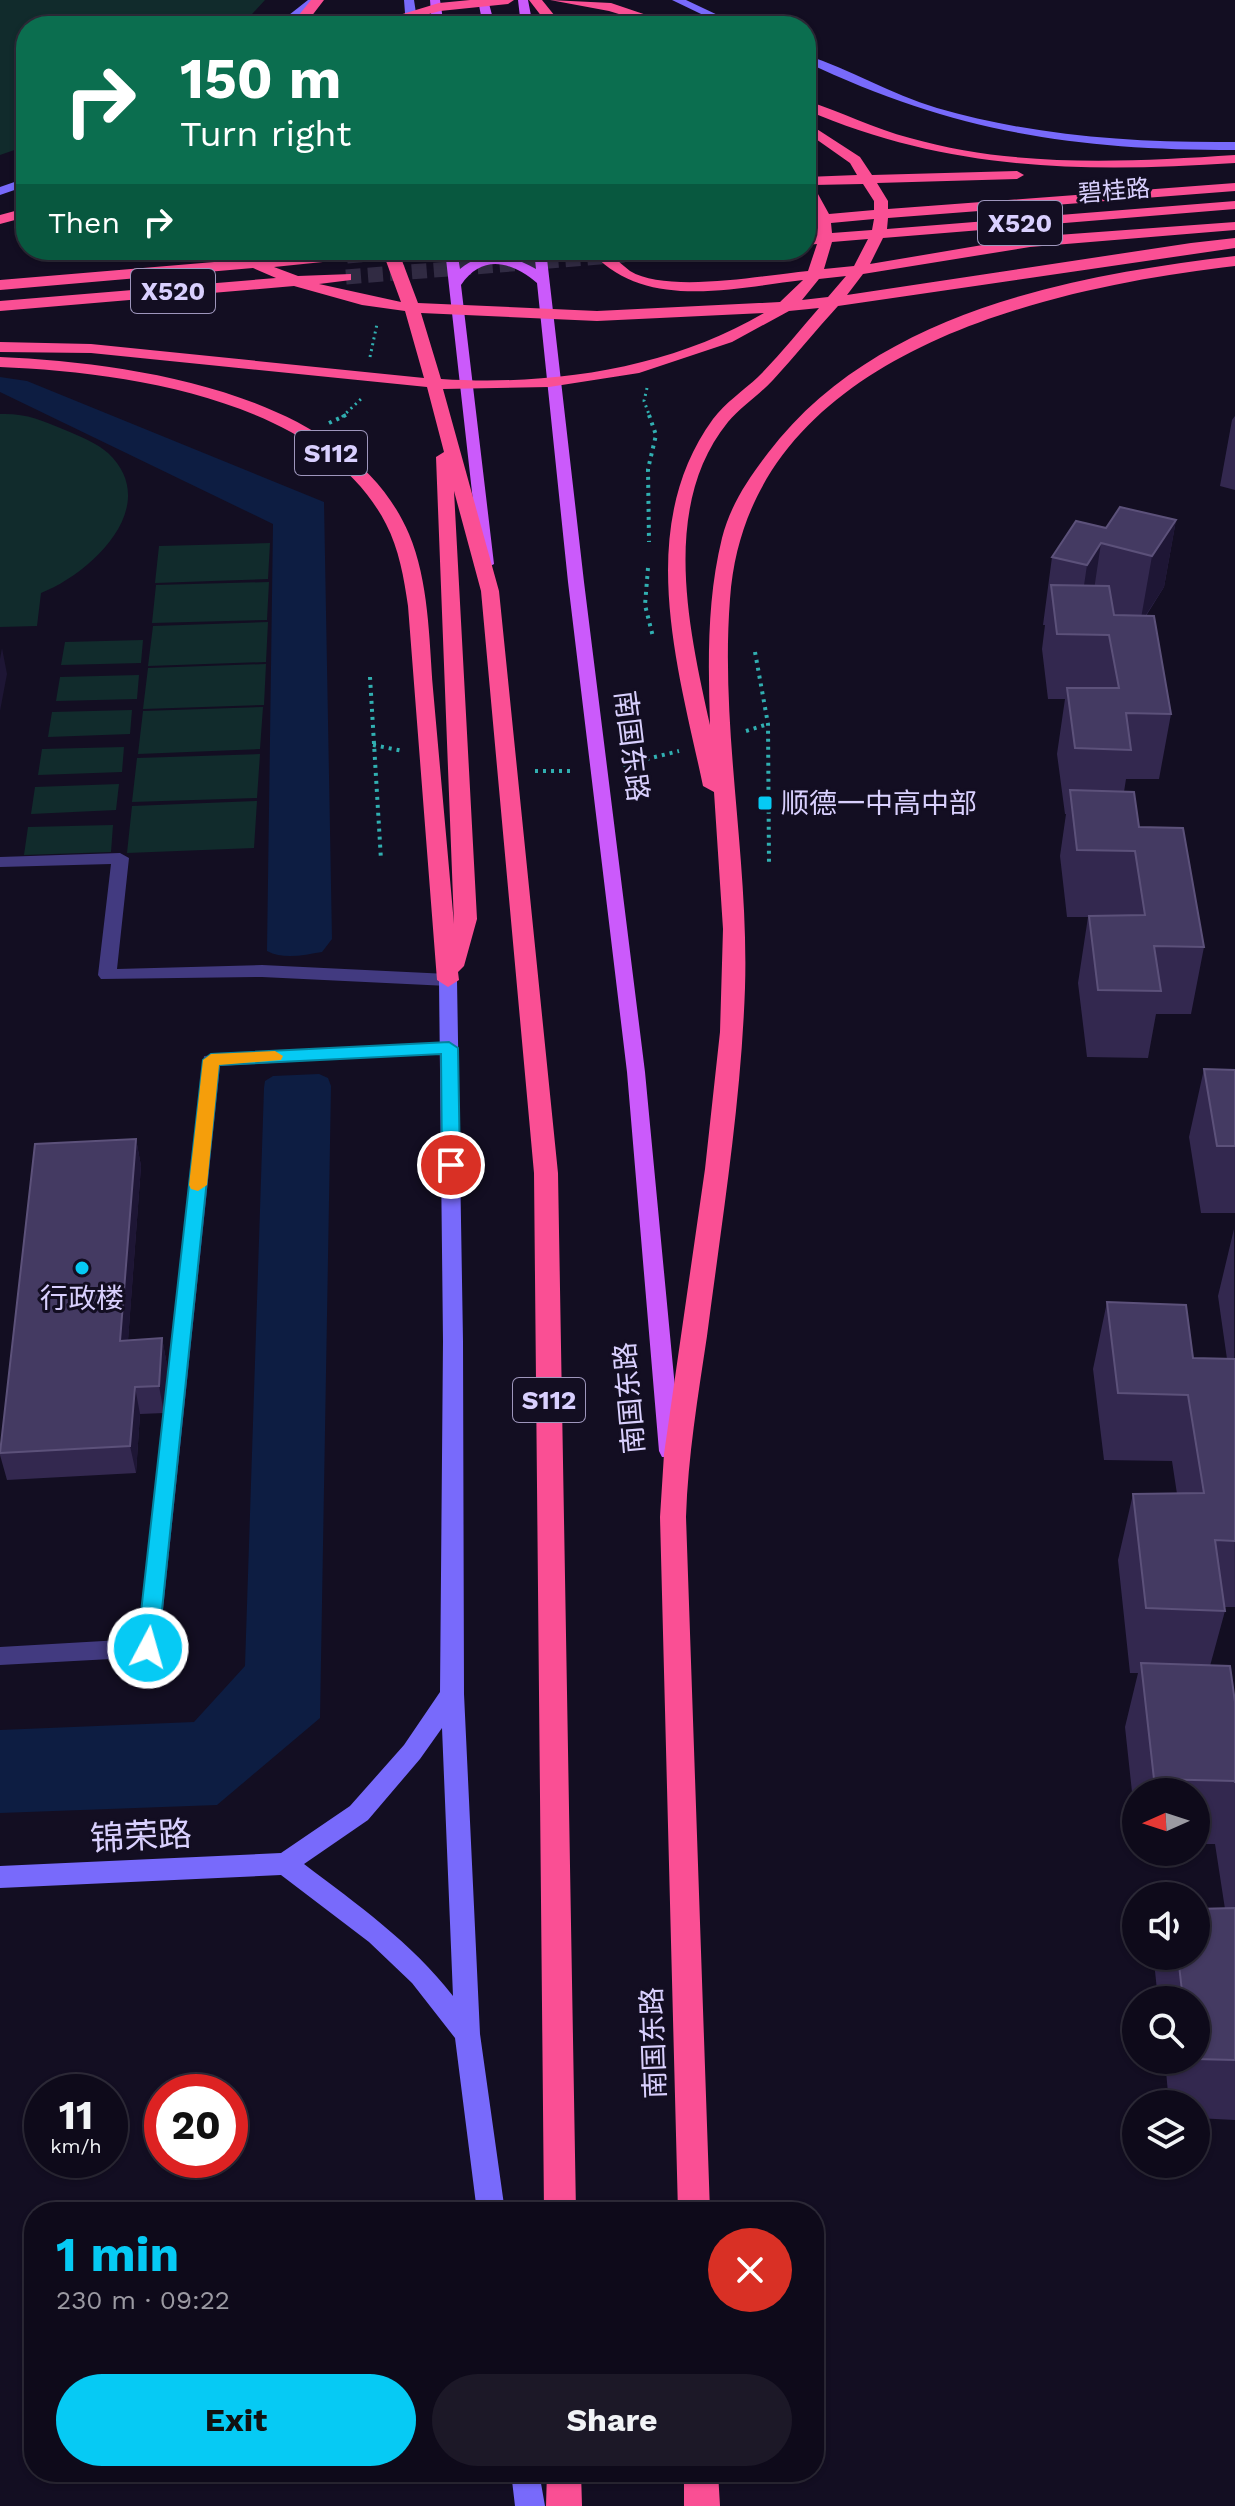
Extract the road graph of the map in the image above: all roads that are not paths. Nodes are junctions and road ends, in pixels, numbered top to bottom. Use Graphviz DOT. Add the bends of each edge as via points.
graph roads {
  1 [pos="316,0"];
  2 [pos="508,0"];
  3 [pos="535,0"];
  4 [pos="556,0"];
  5 [pos="677,0"];
  6 [pos="294,16"];
  7 [pos="406,16"];
  8 [pos="548,16"];
  9 [pos="640,16"];
  10 [pos="713,16"];
  11 [pos="816,63"];
  12 [pos="816,109"];
  13 [pos="816,133"];
  14 [pos="1235,146"];
  15 [pos="1235,159"];
  16 [pos="1235,174"];
  17 [pos="816,183"];
  18 [pos="1235,187"];
  19 [pos="816,204"];
  20 [pos="1235,205"];
  21 [pos="816,219"];
  22 [pos="1235,226"];
  23 [pos="816,239"];
  24 [pos="1235,243"];
  25 [pos="247,260"];
  26 [pos="299,260"];
  27 [pos="394,260"];
  28 [pos="452,260"];
  29 [pos="483,260"];
  30 [pos="508,260"];
  31 [pos="541,260"];
  32 [pos="608,260"];
  33 [pos="1235,261"];
  34 [pos="346,277"];
  35 [pos="544,282"];
  36 [pos="0,285"];
  37 [pos="455,285"];
  38 [pos="0,306"];
  39 [pos="0,347"];
  40 [pos="0,362"];
  41 [pos="442,413"];
  42 [pos="490,591"];
  43 [pos="0,862"];
  44 [pos="732,874"];
  45 [pos="448,980"];
  46 [pos="449,1048"];
  47 [pos="674,1488"];
  48 [pos="0,1656"];
  49 [pos="452,1694"];
  50 [pos="285,1864"];
  51 [pos="0,1877"];
  52 [pos="467,2034"];
  53 [pos="490,2202"];
  54 [pos="560,2202"];
  55 [pos="694,2202"];
  56 [pos="526,2482"];
  57 [pos="564,2482"];
  58 [pos="701,2482"];
  59 [pos="530,2506"];
  60 [pos="564,2506"];
  61 [pos="702,2506"];
  1 -- 6 [label="street"];
  2 -- 7 [label="highway"];
  3 -- 8 [label="highway"];
  4 -- 9 [label="highway"];
  5 -- 10 [label="street"];
  11 -- 14 [label="street" via="880,92 965,120 1100,145"];
  12 -- 15 [label="highway" via="874,133 1002,161 1096,166"];
  13 -- 44 [label="highway" via="855,160 881,201 881,226 848,284 766,378 721,420 697,462 678,522 679,627"];
  16 -- 17 [label="highway" via="962,175"];
  18 -- 21 [label="highway, X520"];
  19 -- 39 [label="highway" via="826,225 821,262 808,284 747,329 639,369 549,383 464,385 128,350"];
  20 -- 23 [label="highway, 碧桂路 / X520"];
  22 -- 32 [label="highway" via="1030,242 874,268 699,287 645,282"];
  24 -- 25 [label="highway" via="1073,262 881,295 726,310 558,317 348,300 273,275"];
  26 -- 36 [label="highway, X520"];
  27 -- 41 [label="highway"];
  28 -- 37 [label="main road"];
  29 -- 37 [label="main road" via="462,272"];
  30 -- 35 [label="main road"];
  31 -- 35 [label="main road, 南国东路"];
  33 -- 44 [label="highway" via="1051,290 936,334 874,365 782,446 750,489 728,546 721,593 718,683"];
  34 -- 38 [label="highway, X520"];
  35 -- 47 [label="main road, 南国东路" via="636,1072"];
  37 -- 42 [label="main road"];
  40 -- 45 [label="highway, S112" via="124,373 248,407 289,426 343,462 390,513 410,558"];
  41 -- 42 [label="highway"];
  41 -- 45 [label="highway" via="466,919"];
  42 -- 54 [label="highway, S112" via="546,1173"];
  43 -- 45 [label="lane" via="120,858 107,975 262,971"];
  44 -- 47 [label="highway" via="734,982 728,1062"];
  45 -- 46 [label="street"];
  46 -- 48 [label="lane" via="211,1060 148,1648"];
  46 -- 49 [label="street"];
  47 -- 55 [label="highway, 南国东路"];
  49 -- 50 [label="street" via="412,1752 359,1813"];
  49 -- 52 [label="street"];
  50 -- 51 [label="street, 锦荣路"];
  50 -- 52 [label="street" via="378,1934 421,1975"];
  52 -- 53 [label="street"];
  56 -- 59 [label="street"];
  57 -- 60 [label="highway"];
  58 -- 61 [label="highway"];
}
